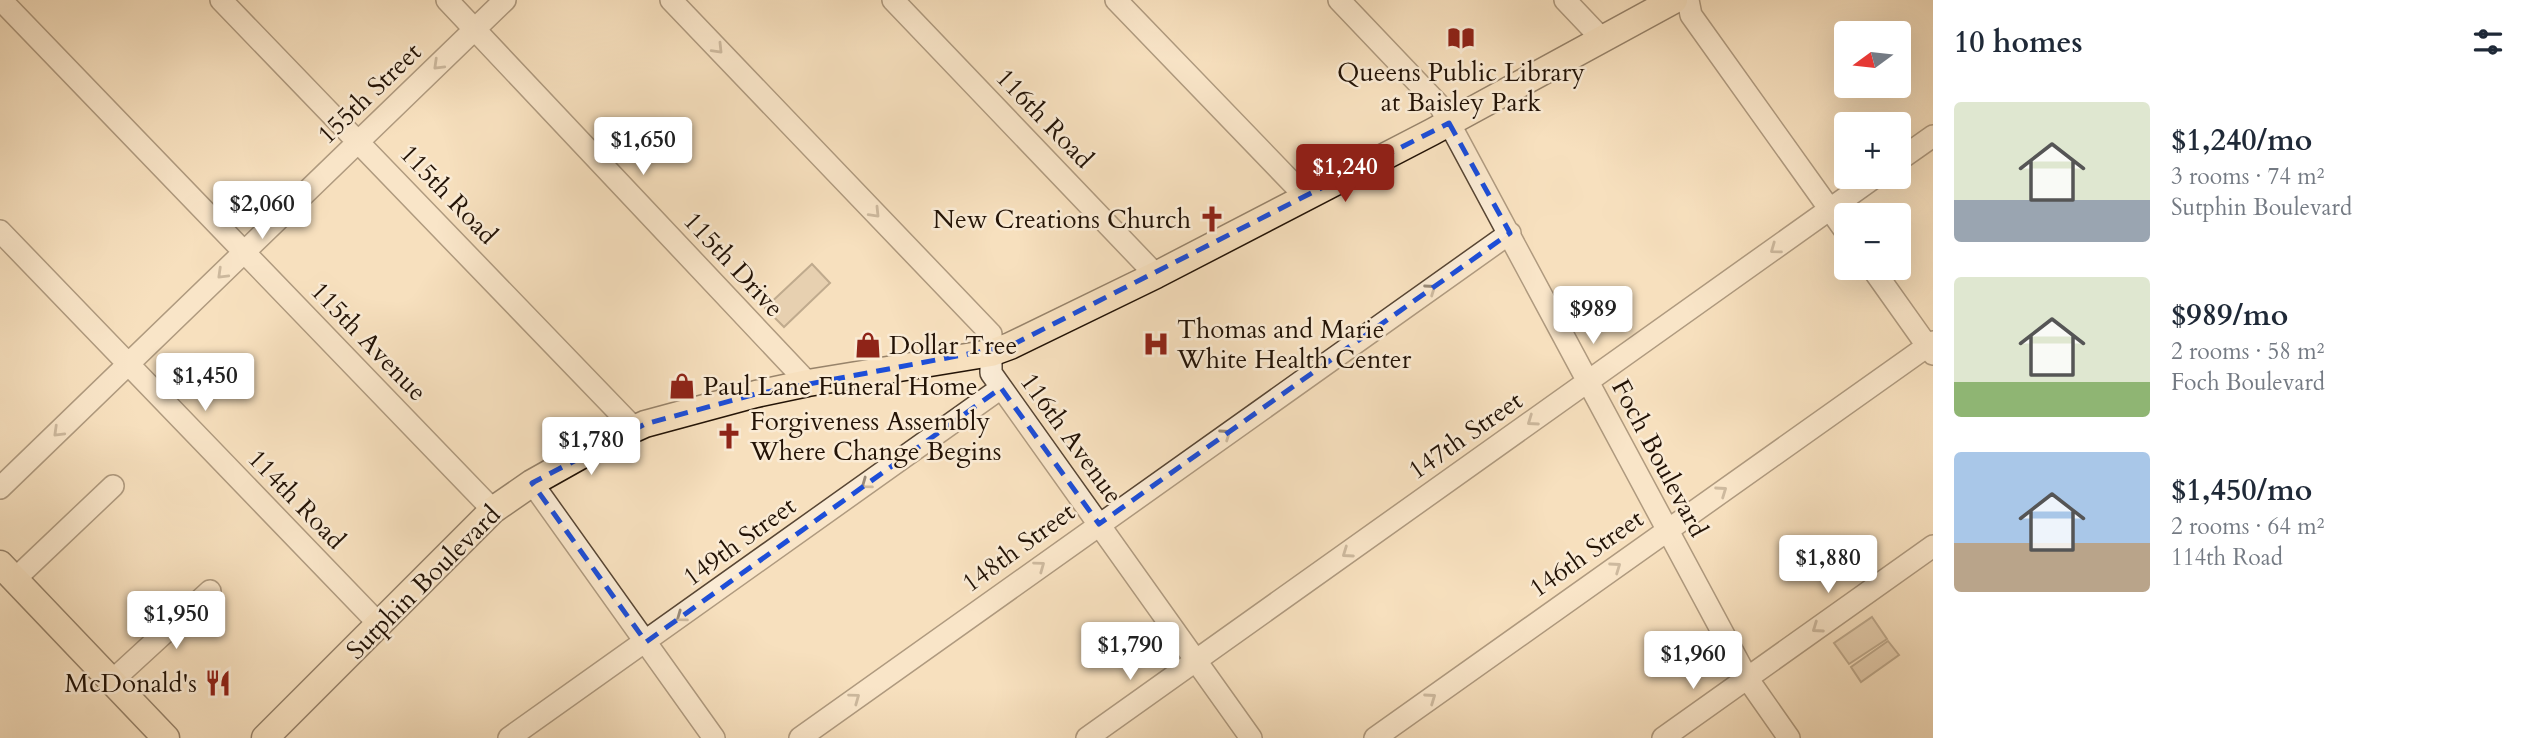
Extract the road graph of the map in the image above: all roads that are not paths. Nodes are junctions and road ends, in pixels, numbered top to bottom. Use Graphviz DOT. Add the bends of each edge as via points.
graph roads {
  1 [pos="1,0"];
  2 [pos="221,0"];
  3 [pos="447,0"];
  4 [pos="505,0"];
  5 [pos="671,0"];
  6 [pos="893,0"];
  7 [pos="1116,0"];
  8 [pos="1339,0"];
  9 [pos="1565,0"];
  10 [pos="1674,0"];
  11 [pos="1688,0"];
  12 [pos="475,29"];
  13 [pos="1603,40"];
  14 [pos="1449,123"];
  15 [pos="1933,136"];
  16 [pos="359,141"];
  17 [pos="1911,152"];
  18 [pos="1858,189"];
  19 [pos="1306,197"];
  20 [pos="1830,209"];
  21 [pos="1834,215"];
  22 [pos="0,231"];
  23 [pos="1510,233"];
  24 [pos="244,252"];
  25 [pos="1156,275"];
  26 [pos="1881,280"];
  27 [pos="1931,347"];
  28 [pos="991,353"];
  29 [pos="129,364"];
  30 [pos="1588,382"];
  31 [pos="808,383"];
  32 [pos="1001,388"];
  33 [pos="634,428"];
  34 [pos="532,483"];
  35 [pos="113,486"];
  36 [pos="0,488"];
  37 [pos="493,510"];
  38 [pos="1099,524"];
  39 [pos="1667,531"];
  40 [pos="1933,546"];
  41 [pos="7,571"];
  42 [pos="210,591"];
  43 [pos="379,624"];
  44 [pos="646,642"];
  45 [pos="1196,660"];
  46 [pos="1747,678"];
  47 [pos="113,681"];
  48 [pos="166,738"];
  49 [pos="265,738"];
  50 [pos="509,738"];
  51 [pos="714,738"];
  52 [pos="800,738"];
  53 [pos="1087,738"];
  54 [pos="1251,738"];
  55 [pos="1375,738"];
  56 [pos="1663,738"];
  57 [pos="1789,738"];
  1 -- 24 [label="street, 115th Avenue"];
  2 -- 16 [label="street, 115th Road"];
  3 -- 12 [label="street, 115th Drive"];
  4 -- 12 [label="street, 155th Street"];
  5 -- 28 [label="street, 116th Avenue, one-way" via="991,334"];
  6 -- 25 [label="street, 116th Road"];
  7 -- 19 [label="street"];
  8 -- 14 [label="street, Foch Boulevard" via="1440,106"];
  9 -- 13 [label="street"];
  10 -- 13 [label="main road, Sutphin Boulevard"];
  11 -- 20 [label="street" via="1691,15"];
  12 -- 16 [label="street, 155th Street, one-way"];
  12 -- 31 [label="street, 115th Drive"];
  13 -- 14 [label="main road, Sutphin Boulevard"];
  14 -- 19 [label="main road, Sutphin Boulevard"];
  14 -- 23 [label="street, Foch Boulevard"];
  15 -- 17 [label="street"];
  16 -- 24 [label="street, 155th Street"];
  16 -- 33 [label="street, 115th Road"];
  18 -- 20 [label="street, 147th Street"];
  19 -- 25 [label="main road, Sutphin Boulevard"];
  20 -- 21 [label="street"];
  20 -- 30 [label="street, 147th Street, one-way"];
  22 -- 29 [label="street, 114th Road"];
  23 -- 30 [label="street, Foch Boulevard"];
  38 -- 23 [label="street, 148th Street, one-way"];
  24 -- 29 [label="street, 155th Street, one-way"];
  24 -- 37 [label="street, 115th Avenue"];
  25 -- 28 [label="main road, Sutphin Boulevard"];
  26 -- 27 [label="street"];
  39 -- 27 [label="street, 146th Street, one-way"];
  28 -- 31 [label="main road, Sutphin Boulevard"];
  28 -- 32 [label="street, 116th Avenue" via="991,373"];
  29 -- 36 [label="street, 155th Street, one-way"];
  29 -- 43 [label="street, 114th Road"];
  30 -- 39 [label="street, Foch Boulevard"];
  30 -- 45 [label="street, 147th Street, one-way"];
  31 -- 33 [label="main road, Sutphin Boulevard"];
  32 -- 38 [label="street, 116th Avenue"];
  32 -- 44 [label="street, 149th Street, one-way"];
  33 -- 34 [label="main road, Sutphin Boulevard"];
  34 -- 37 [label="main road, Sutphin Boulevard"];
  34 -- 44 [label="street"];
  35 -- 41 [label="street"];
  37 -- 43 [label="main road, Sutphin Boulevard"];
  38 -- 45 [label="street, 116th Avenue"];
  52 -- 38 [label="street, 148th Street, one-way"];
  39 -- 46 [label="street, Foch Boulevard"];
  55 -- 39 [label="street, 146th Street, one-way"];
  40 -- 46 [label="street, one-way"];
  41 -- 47 [label="main road"];
  42 -- 47 [label="street"];
  43 -- 49 [label="main road, Sutphin Boulevard"];
  44 -- 50 [label="street, 149th Street"];
  44 -- 51 [label="street"];
  45 -- 53 [label="street, 147th Street"];
  45 -- 54 [label="street, 116th Avenue"];
  46 -- 56 [label="street"];
  46 -- 57 [label="street, Foch Boulevard"];
  47 -- 48 [label="main road"];
}
